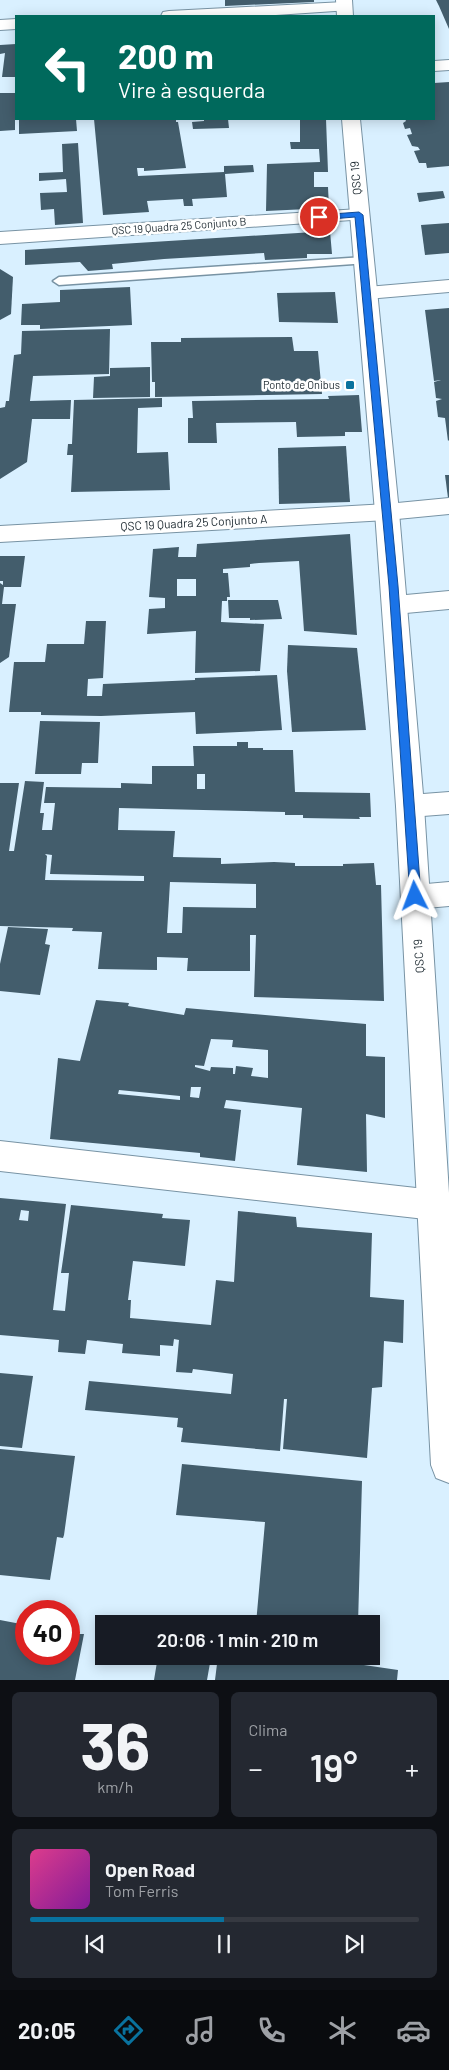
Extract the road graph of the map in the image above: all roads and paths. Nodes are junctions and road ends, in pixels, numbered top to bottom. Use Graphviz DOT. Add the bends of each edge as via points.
graph roads {
  1 [pos="344,8"];
  2 [pos="191,15"];
  3 [pos="15,24"];
  4 [pos="0,25"];
  5 [pos="449,65"];
  6 [pos="435,66"];
  7 [pos="351,120"];
  8 [pos="359,215"];
  9 [pos="0,238"];
  10 [pos="364,261"];
  11 [pos="59,281"];
  12 [pos="449,286"];
  13 [pos="367,293"];
  14 [pos="449,506"];
  15 [pos="387,512"];
  16 [pos="0,534"];
  17 [pos="449,600"];
  18 [pos="395,605"];
  19 [pos="449,803"];
  20 [pos="410,806"];
  21 [pos="449,894"];
  22 [pos="415,896"];
  23 [pos="0,1156"];
  24 [pos="434,1205"];
  25 [pos="448,1446"];
  1 -- 2 [label="street"];
  3 -- 4 [label="street"];
  5 -- 6 [label="street"];
  7 -- 8 [label="street, QSC 19"];
  8 -- 9 [label="street, QSC 19 Quadra 25 Conjunto B"];
  8 -- 10 [label="street, QSC 19"];
  10 -- 11 [label="lane"];
  10 -- 13 [label="street, QSC 19"];
  12 -- 13 [label="street"];
  13 -- 15 [label="street, QSC 19"];
  14 -- 15 [label="street, QSC 19 Quadra 25 Conjunto A"];
  15 -- 16 [label="street, QSC 19 Quadra 25 Conjunto A"];
  15 -- 18 [label="street, QSC 19"];
  17 -- 18 [label="street"];
  18 -- 20 [label="street, QSC 19"];
  19 -- 20 [label="street"];
  20 -- 22 [label="street, QSC 19"];
  21 -- 22 [label="street"];
  22 -- 24 [label="street, QSC 19"];
  23 -- 24 [label="street"];
  24 -- 25 [label="street, QSC 19"];
}
